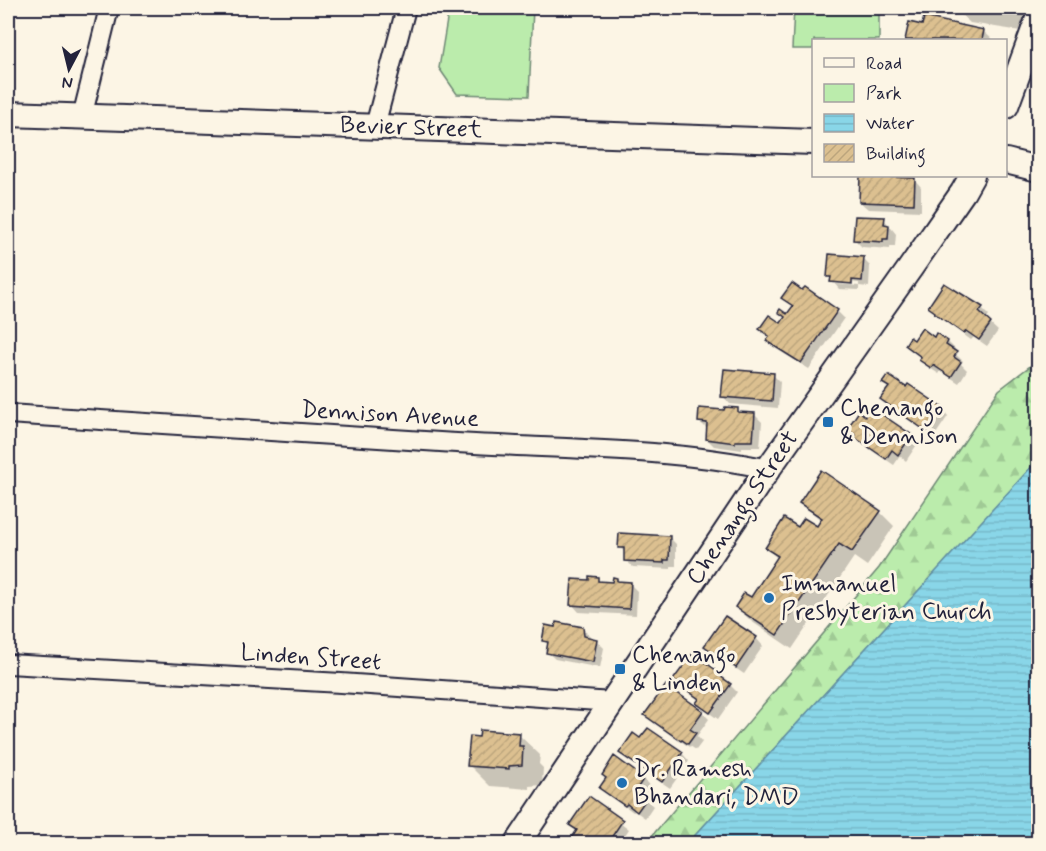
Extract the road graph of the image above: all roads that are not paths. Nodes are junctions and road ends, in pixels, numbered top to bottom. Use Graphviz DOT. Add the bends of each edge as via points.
graph roads {
  1 [pos="109,8"];
  2 [pos="406,8"];
  3 [pos="1038,19"];
  4 [pos="1007,101"];
  5 [pos="8,114"];
  6 [pos="82,117"];
  7 [pos="375,126"];
  8 [pos="812,142"];
  9 [pos="1007,161"];
  10 [pos="1038,168"];
  11 [pos="971,177"];
  12 [pos="8,414"];
  13 [pos="768,469"];
  14 [pos="8,664"];
  15 [pos="612,702"];
  16 [pos="518,843"];
  1 -- 6 [label="street"];
  2 -- 7 [label="street"];
  3 -- 4 [label="street"];
  5 -- 6 [label="street, Bevier Street"];
  6 -- 7 [label="street, Bevier Street"];
  7 -- 8 [label="street, Bevier Street"];
  9 -- 10 [label="street"];
  11 -- 13 [label="street, Chenango Street"];
  12 -- 13 [label="street, Dennison Avenue" via="622,452 728,460"];
  13 -- 15 [label="street, Chenango Street"];
  14 -- 15 [label="street, Linden Street"];
  15 -- 16 [label="street, Chenango Street"];
}
